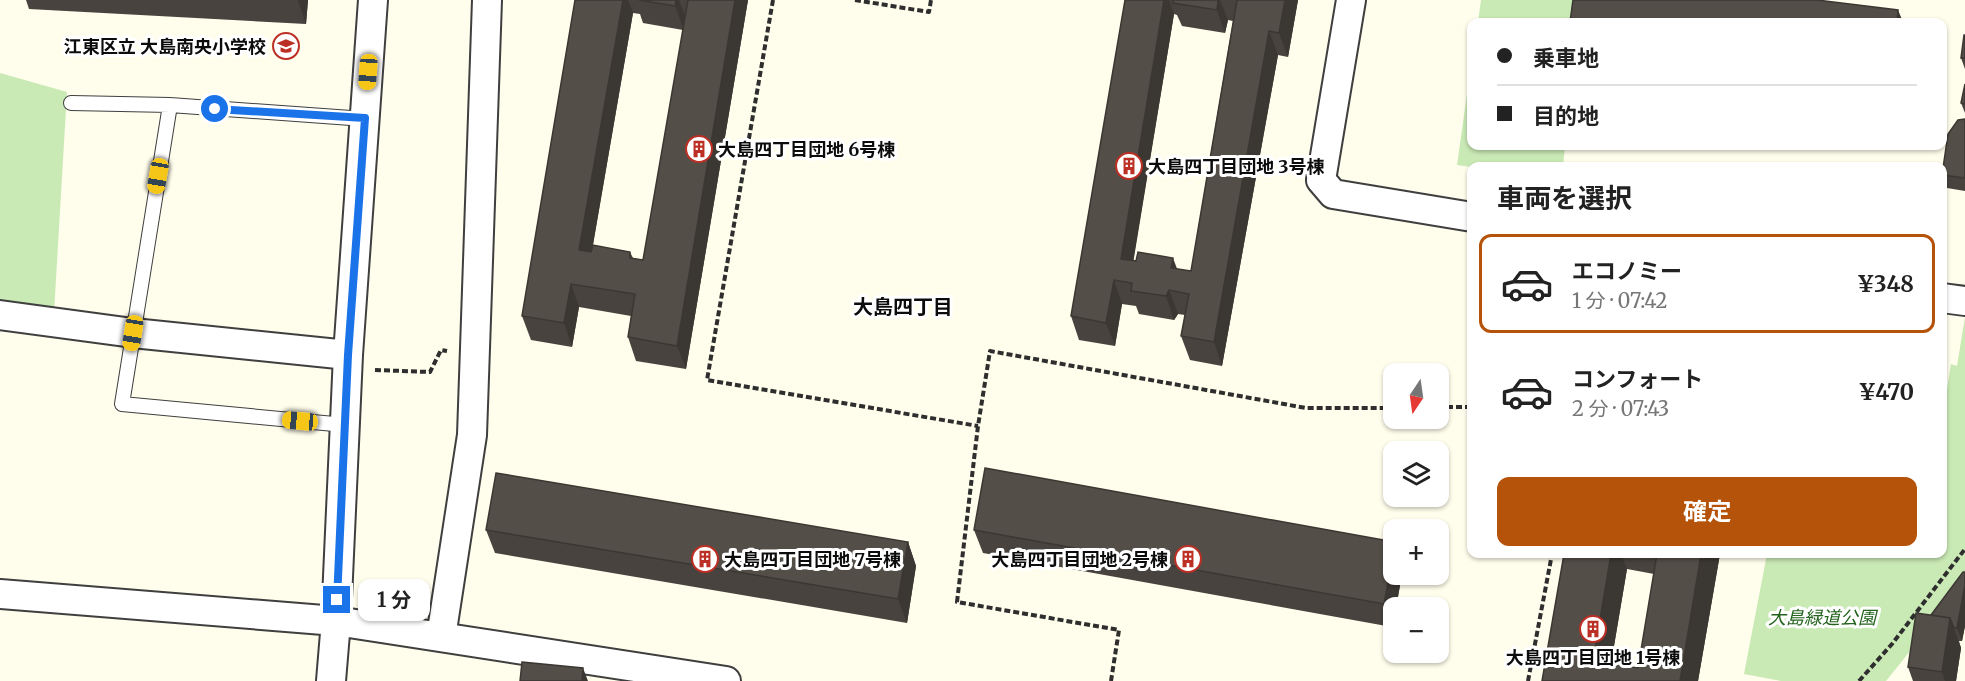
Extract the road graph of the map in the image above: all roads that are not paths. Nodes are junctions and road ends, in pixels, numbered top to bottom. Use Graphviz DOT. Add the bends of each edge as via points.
graph roads {
  1 [pos="373,0"];
  2 [pos="487,0"];
  3 [pos="1351,0"];
  4 [pos="71,102"];
  5 [pos="170,105"];
  6 [pos="365,118"];
  7 [pos="1467,216"];
  8 [pos="1947,299"];
  9 [pos="1965,302"];
  10 [pos="0,315"];
  11 [pos="133,333"];
  12 [pos="348,362"];
  13 [pos="345,425"];
  14 [pos="0,594"];
  15 [pos="336,621"];
  16 [pos="441,637"];
  17 [pos="653,675"];
  18 [pos="332,681"];
  19 [pos="726,681"];
  1 -- 6 [label="street"];
  2 -- 16 [label="street" via="472,435"];
  3 -- 7 [label="street" via="1321,180 1333,194"];
  4 -- 5 [label="lane"];
  5 -- 6 [label="lane"];
  5 -- 11 [label="lane"];
  6 -- 12 [label="street"];
  8 -- 9 [label="street"];
  10 -- 11 [label="street"];
  11 -- 12 [label="street"];
  11 -- 13 [label="lane" via="122,404"];
  12 -- 13 [label="street"];
  13 -- 15 [label="street"];
  14 -- 15 [label="street"];
  15 -- 16 [label="street"];
  15 -- 18 [label="street"];
  16 -- 17 [label="street"];
  17 -- 19 [label="street"];
}
